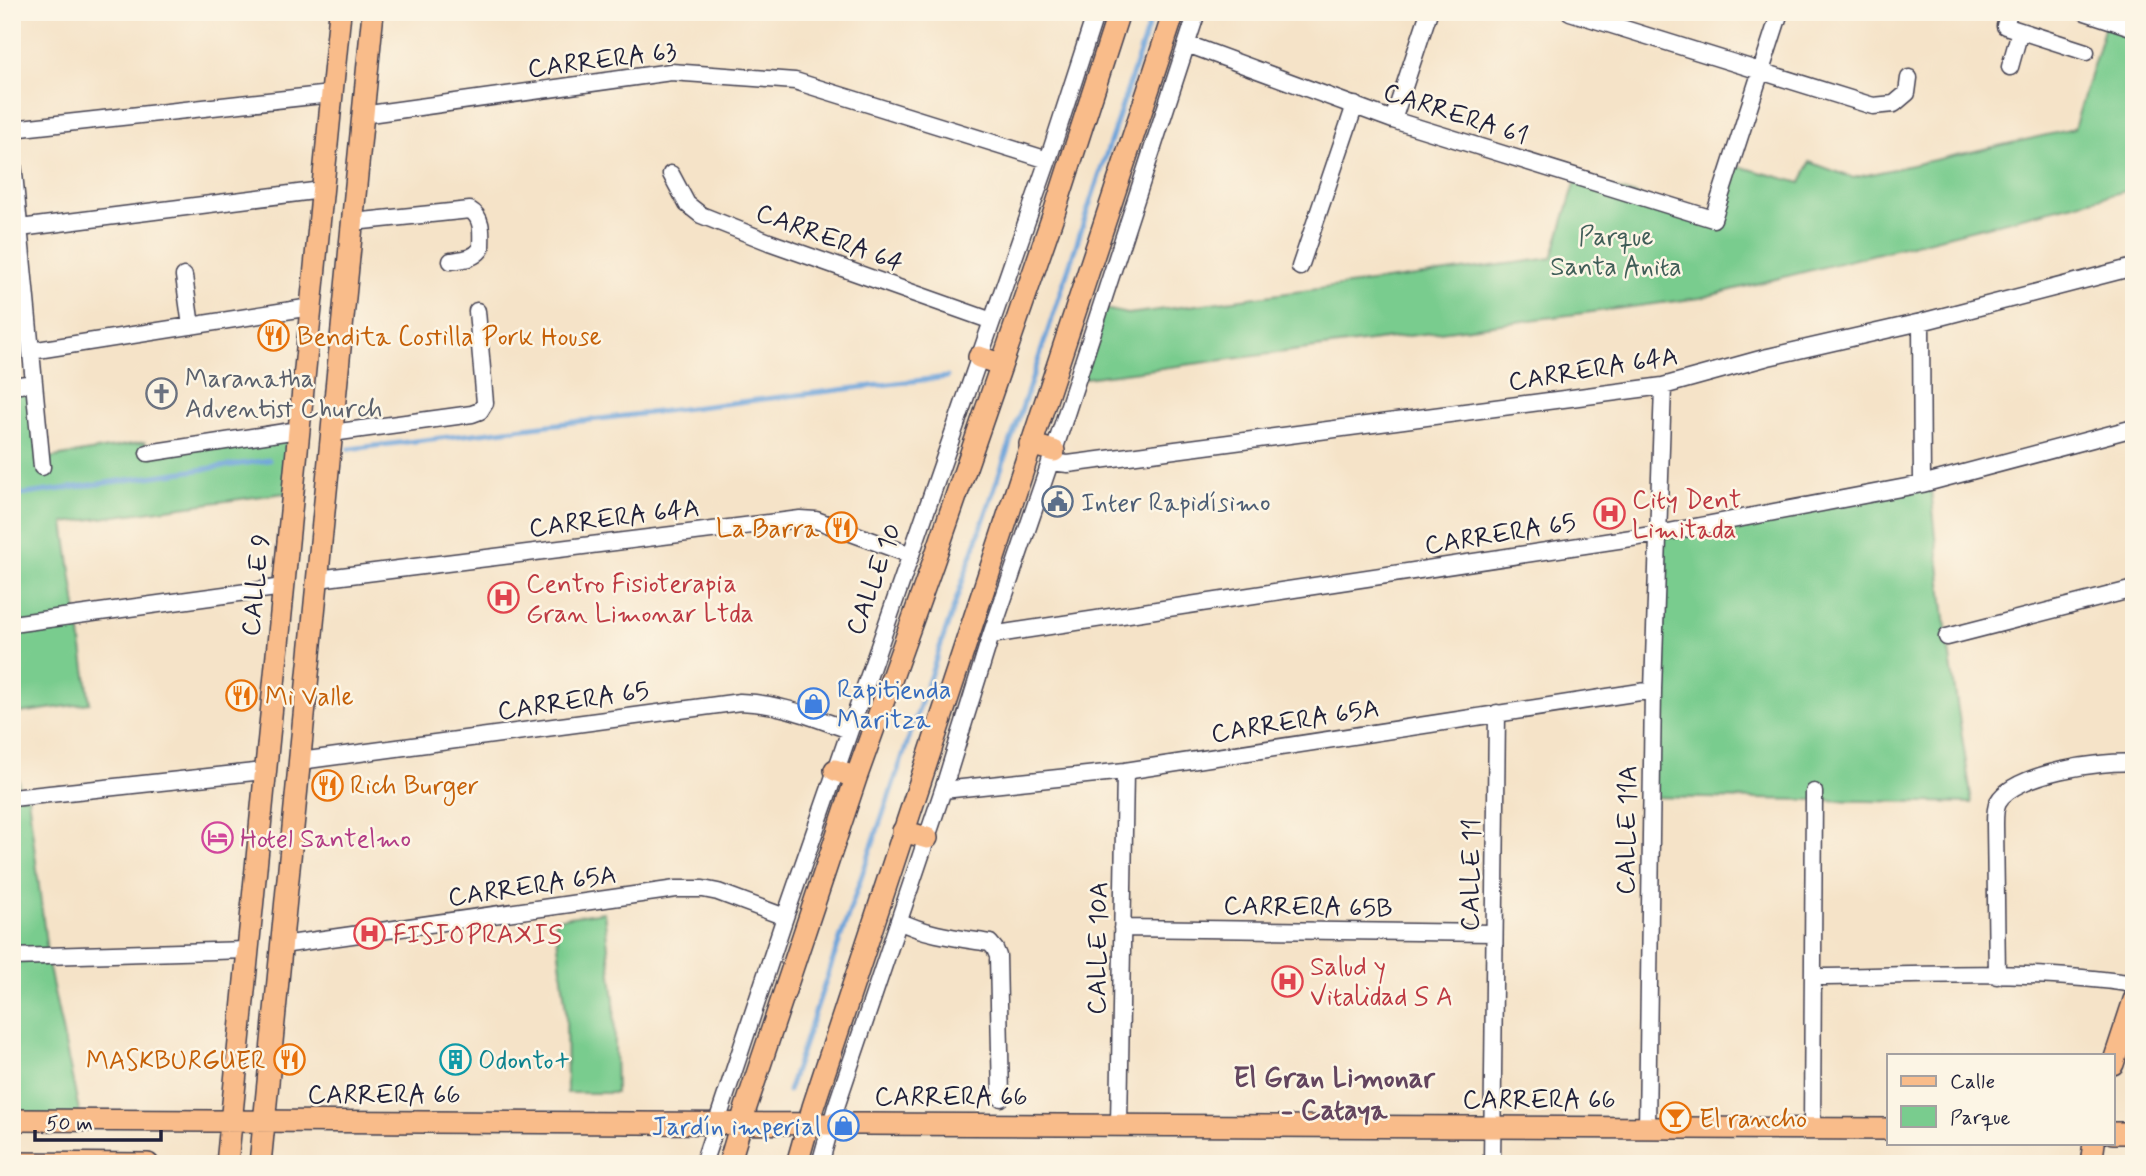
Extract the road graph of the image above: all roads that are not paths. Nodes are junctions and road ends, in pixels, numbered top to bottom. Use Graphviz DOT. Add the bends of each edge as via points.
graph roads {
  1 [pos="340,12"];
  2 [pos="373,12"];
  3 [pos="1096,12"];
  4 [pos="1119,12"];
  5 [pos="1174,12"];
  6 [pos="1197,12"];
  7 [pos="1429,12"];
  8 [pos="1570,12"];
  9 [pos="1780,12"];
  10 [pos="2009,12"];
  11 [pos="2085,12"];
  12 [pos="2134,28"];
  13 [pos="2020,31"];
  14 [pos="1186,44"];
  15 [pos="2086,52"];
  16 [pos="2010,67"];
  17 [pos="1760,72"];
  18 [pos="1909,78"];
  19 [pos="1082,89"];
  20 [pos="331,94"];
  21 [pos="1355,105"];
  22 [pos="362,115"];
  23 [pos="1393,120"];
  24 [pos="12,129"];
  25 [pos="12,152"];
  26 [pos="1048,160"];
  27 [pos="671,174"];
  28 [pos="322,190"];
  29 [pos="320,214"];
  30 [pos="353,222"];
  31 [pos="16,228"];
  32 [pos="451,261"];
  33 [pos="1300,267"];
  34 [pos="2134,267"];
  35 [pos="184,276"];
  36 [pos="348,276"];
  37 [pos="311,307"];
  38 [pos="477,311"];
  39 [pos="992,321"];
  40 [pos="343,322"];
  41 [pos="1921,322"];
  42 [pos="191,326"];
  43 [pos="31,351"];
  44 [pos="979,358"];
  45 [pos="1000,364"];
  46 [pos="304,374"];
  47 [pos="34,383"];
  48 [pos="12,386"];
  49 [pos="1662,386"];
  50 [pos="2134,428"];
  51 [pos="298,430"];
  52 [pos="332,433"];
  53 [pos="1030,444"];
  54 [pos="148,453"];
  55 [pos="1052,456"];
  56 [pos="42,467"];
  57 [pos="1922,484"];
  58 [pos="1658,534"];
  59 [pos="911,555"];
  60 [pos="318,579"];
  61 [pos="283,587"];
  62 [pos="2134,589"];
  63 [pos="12,624"];
  64 [pos="991,635"];
  65 [pos="1947,637"];
  66 [pos="1653,690"];
  67 [pos="1497,713"];
  68 [pos="849,730"];
  69 [pos="300,761"];
  70 [pos="2134,764"];
  71 [pos="835,770"];
  72 [pos="264,771"];
  73 [pos="1125,771"];
  74 [pos="856,778"];
  75 [pos="943,790"];
  76 [pos="1814,792"];
  77 [pos="12,798"];
  78 [pos="903,831"];
  79 [pos="927,838"];
  80 [pos="785,917"];
  81 [pos="898,921"];
  82 [pos="1122,928"];
  83 [pos="1494,933"];
  84 [pos="282,945"];
  85 [pos="247,950"];
  86 [pos="12,957"];
  87 [pos="1997,976"];
  88 [pos="1813,977"];
  89 [pos="2134,984"];
  90 [pos="2134,1000"];
  91 [pos="2114,1061"];
  92 [pos="1001,1098"];
  93 [pos="12,1120"];
  94 [pos="230,1121"];
  95 [pos="264,1121"];
  96 [pos="717,1123"];
  97 [pos="742,1123"];
  98 [pos="807,1124"];
  99 [pos="831,1124"];
  100 [pos="1119,1125"];
  101 [pos="1492,1127"];
  102 [pos="1647,1128"];
  103 [pos="1812,1128"];
  104 [pos="1887,1129"];
  105 [pos="2114,1133"];
  106 [pos="2134,1133"];
  107 [pos="2094,1144"];
  108 [pos="20,1163"];
  109 [pos="148,1164"];
  110 [pos="227,1164"];
  111 [pos="260,1164"];
  112 [pos="703,1164"];
  113 [pos="729,1164"];
  114 [pos="797,1164"];
  115 [pos="820,1164"];
  116 [pos="1492,1164"];
  117 [pos="2091,1164"];
  1 -- 20 [label="main road, CALLE 9"];
  2 -- 22 [label="main road"];
  3 -- 19 [label="street, CALLE 10"];
  4 -- 19 [label="main road, CALLE 10"];
  5 -- 53 [label="main road"];
  6 -- 14 [label="street"];
  7 -- 23 [label="street"];
  8 -- 17 [label="street"];
  9 -- 17 [label="street"];
  10 -- 13 [label="street" via="2005,26"];
  11 -- 12 [label="street"];
  13 -- 15 [label="street"];
  13 -- 16 [label="street"];
  14 -- 21 [label="street, CARRERA 61"];
  14 -- 55 [label="street"];
  17 -- 18 [label="street" via="1873,106 1894,104 1907,93"];
  17 -- 23 [label="street, CARRERA 61" via="1713,219"];
  19 -- 26 [label="street, CALLE 10"];
  19 -- 45 [label="main road, CALLE 10" via="1055,210"];
  20 -- 24 [label="street"];
  20 -- 28 [label="main road, CALLE 9"];
  21 -- 23 [label="street, CARRERA 61"];
  21 -- 33 [label="street"];
  22 -- 26 [label="street, CARRERA 63" via="671,72 795,81"];
  22 -- 30 [label="main road"];
  25 -- 31 [label="street"];
  26 -- 39 [label="street, CALLE 10"];
  27 -- 39 [label="street, CARRERA 64" via="687,204 701,215"];
  28 -- 29 [label="main road, CALLE 9"];
  28 -- 31 [label="street"];
  29 -- 36 [label="main road"];
  29 -- 37 [label="main road, CALLE 9"];
  30 -- 32 [label="street" via="470,210 480,223 481,249 476,255"];
  30 -- 36 [label="main road"];
  31 -- 43 [label="street"];
  34 -- 41 [label="street, CARRERA 64A"];
  35 -- 42 [label="street"];
  36 -- 40 [label="main road"];
  37 -- 42 [label="street"];
  37 -- 46 [label="main road, CALLE 9"];
  38 -- 52 [label="street" via="485,403 480,411"];
  39 -- 44 [label="street, CALLE 10"];
  40 -- 46 [label="main road"];
  40 -- 52 [label="main road"];
  41 -- 49 [label="street, CARRERA 64A"];
  41 -- 57 [label="street"];
  42 -- 43 [label="street"];
  43 -- 47 [label="street"];
  44 -- 45 [label="main road"];
  44 -- 59 [label="street, CALLE 10"];
  45 -- 74 [label="main road, CALLE 10"];
  46 -- 51 [label="main road, CALLE 9"];
  47 -- 48 [label="street"];
  47 -- 56 [label="street"];
  49 -- 55 [label="street, CARRERA 64A" via="1068,464"];
  49 -- 58 [label="street, CALLE 11A"];
  50 -- 57 [label="street, CARRERA 65"];
  51 -- 54 [label="street"];
  51 -- 61 [label="main road, CALLE 9"];
  52 -- 60 [label="main road"];
  53 -- 55 [label="main road"];
  53 -- 78 [label="main road"];
  55 -- 64 [label="street"];
  57 -- 58 [label="street, CARRERA 65"];
  58 -- 64 [label="street, CARRERA 65"];
  58 -- 66 [label="street, CALLE 11A"];
  59 -- 60 [label="street, CARRERA 64A" via="816,520 800,519"];
  59 -- 68 [label="street, CALLE 10"];
  60 -- 69 [label="main road"];
  61 -- 63 [label="street"];
  61 -- 72 [label="main road, CALLE 9"];
  62 -- 65 [label="street"];
  64 -- 75 [label="street"];
  66 -- 67 [label="street, CARRERA 65A"];
  66 -- 102 [label="street, CALLE 11A"];
  67 -- 73 [label="street, CARRERA 65A"];
  67 -- 83 [label="street, CALLE 11"];
  68 -- 69 [label="street, CARRERA 65" via="781,706 740,702"];
  68 -- 71 [label="street, CALLE 10"];
  69 -- 84 [label="main road"];
  70 -- 87 [label="street" via="2107,763 2030,780 2010,789 1997,803"];
  71 -- 74 [label="main road"];
  71 -- 80 [label="street, CALLE 10"];
  72 -- 77 [label="street"];
  72 -- 85 [label="main road, CALLE 9"];
  73 -- 75 [label="street, CARRERA 65A"];
  73 -- 82 [label="street, CALLE 10A"];
  74 -- 97 [label="main road, CALLE 10"];
  75 -- 79 [label="street"];
  76 -- 88 [label="street"];
  78 -- 79 [label="main road"];
  78 -- 98 [label="main road"];
  79 -- 81 [label="street"];
  80 -- 84 [label="street, CARRERA 65A" via="718,892 676,889"];
  80 -- 96 [label="street, CALLE 10"];
  81 -- 92 [label="street" via="916,930 990,943 995,949"];
  81 -- 99 [label="street"];
  82 -- 83 [label="street, CARRERA 65B"];
  82 -- 100 [label="street, CALLE 10A"];
  83 -- 101 [label="street, CALLE 11"];
  84 -- 95 [label="main road"];
  85 -- 86 [label="street"];
  85 -- 94 [label="main road, CALLE 9"];
  87 -- 88 [label="street"];
  87 -- 89 [label="street"];
  88 -- 103 [label="street"];
  90 -- 91 [label="main road"];
  93 -- 94 [label="main road, CARRERA 66"];
  94 -- 95 [label="main road, CARRERA 66"];
  94 -- 110 [label="main road, CALLE 9"];
  95 -- 96 [label="main road, CARRERA 66"];
  95 -- 111 [label="main road"];
  96 -- 97 [label="main road, CARRERA 66"];
  96 -- 112 [label="street, CALLE 10"];
  97 -- 98 [label="main road, CARRERA 66"];
  97 -- 113 [label="main road, CALLE 10"];
  98 -- 99 [label="main road, CARRERA 66"];
  98 -- 114 [label="main road"];
  99 -- 100 [label="main road, CARRERA 66"];
  99 -- 115 [label="street"];
  100 -- 101 [label="main road, CARRERA 66"];
  101 -- 102 [label="main road, CARRERA 66"];
  101 -- 116 [label="street, CALLE 11"];
  102 -- 103 [label="main road, CARRERA 66"];
  103 -- 104 [label="main road, CARRERA 66"];
  105 -- 106 [label="main road"];
  107 -- 117 [label="main road"];
  108 -- 109 [label="main road"];
}
